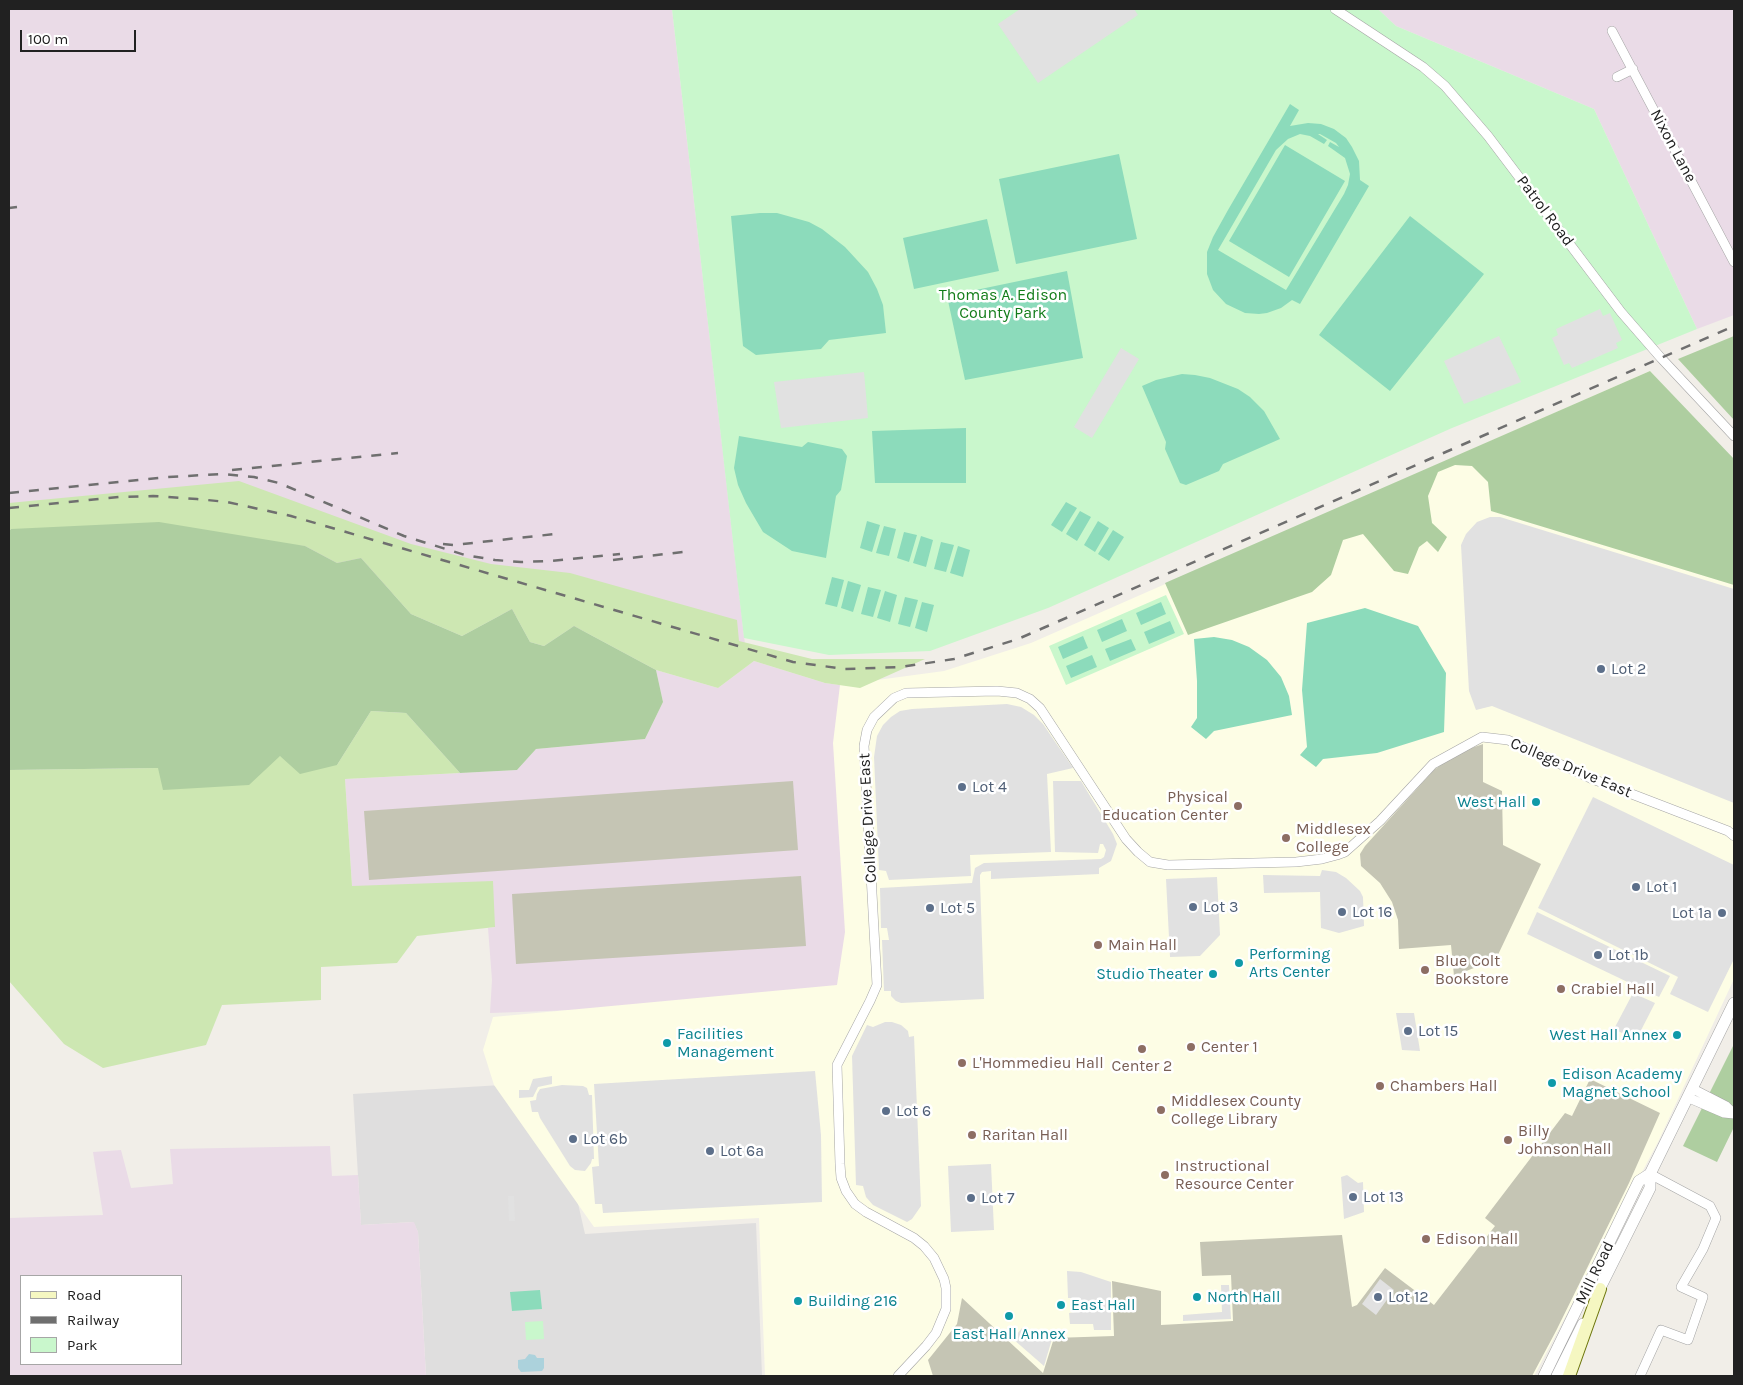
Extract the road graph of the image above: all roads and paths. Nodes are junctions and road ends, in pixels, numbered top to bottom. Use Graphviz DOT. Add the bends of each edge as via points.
graph roads {
  1 [pos="1335,9"];
  2 [pos="1612,30"];
  3 [pos="1633,69"];
  4 [pos="1618,77"];
  5 [pos="1734,262"];
  6 [pos="1734,436"];
  7 [pos="1732,832"];
  8 [pos="1734,1003"];
  9 [pos="1691,1093"];
  10 [pos="1734,1114"];
  11 [pos="1650,1174"];
  12 [pos="1600,1289"];
  13 [pos="898,1376"];
  14 [pos="1544,1376"];
  15 [pos="1557,1376"];
  16 [pos="1569,1376"];
  17 [pos="1640,1376"];
  1 -- 6 [label="street, Patrol Road" via="1423,67 1450,92 1488,136 1621,312"];
  2 -- 3 [label="street, Nixon Lane"];
  3 -- 4 [label="street"];
  3 -- 5 [label="street, Nixon Lane"];
  7 -- 13 [label="street, College Drive East" via="1590,778 1508,740 1482,738 1433,764 1380,821 1345,852 1296,862 1168,865 1150,862 1126,839 1040,708 1030,699 1017,693 997,691 906,693 894,698 874,717 864,746 877,985 837,1065 840,1164 846,1191 866,1212 924,1246 934,1258 946,1288 946,1309 936,1333"];
  8 -- 9 [label="street, Mill Road"];
  9 -- 10 [label="street" via="1724,1113"];
  9 -- 11 [label="street, Mill Road"];
  11 -- 12 [label="street, Mill Road" via="1650,1188"];
  11 -- 14 [label="street, Mill Road" via="1638,1181"];
  11 -- 17 [label="street" via="1710,1206 1716,1218 1682,1287 1703,1297 1688,1340 1661,1330"];
  12 -- 15 [label="street, Mill Road"];
  12 -- 16 [label="main road"];
}
